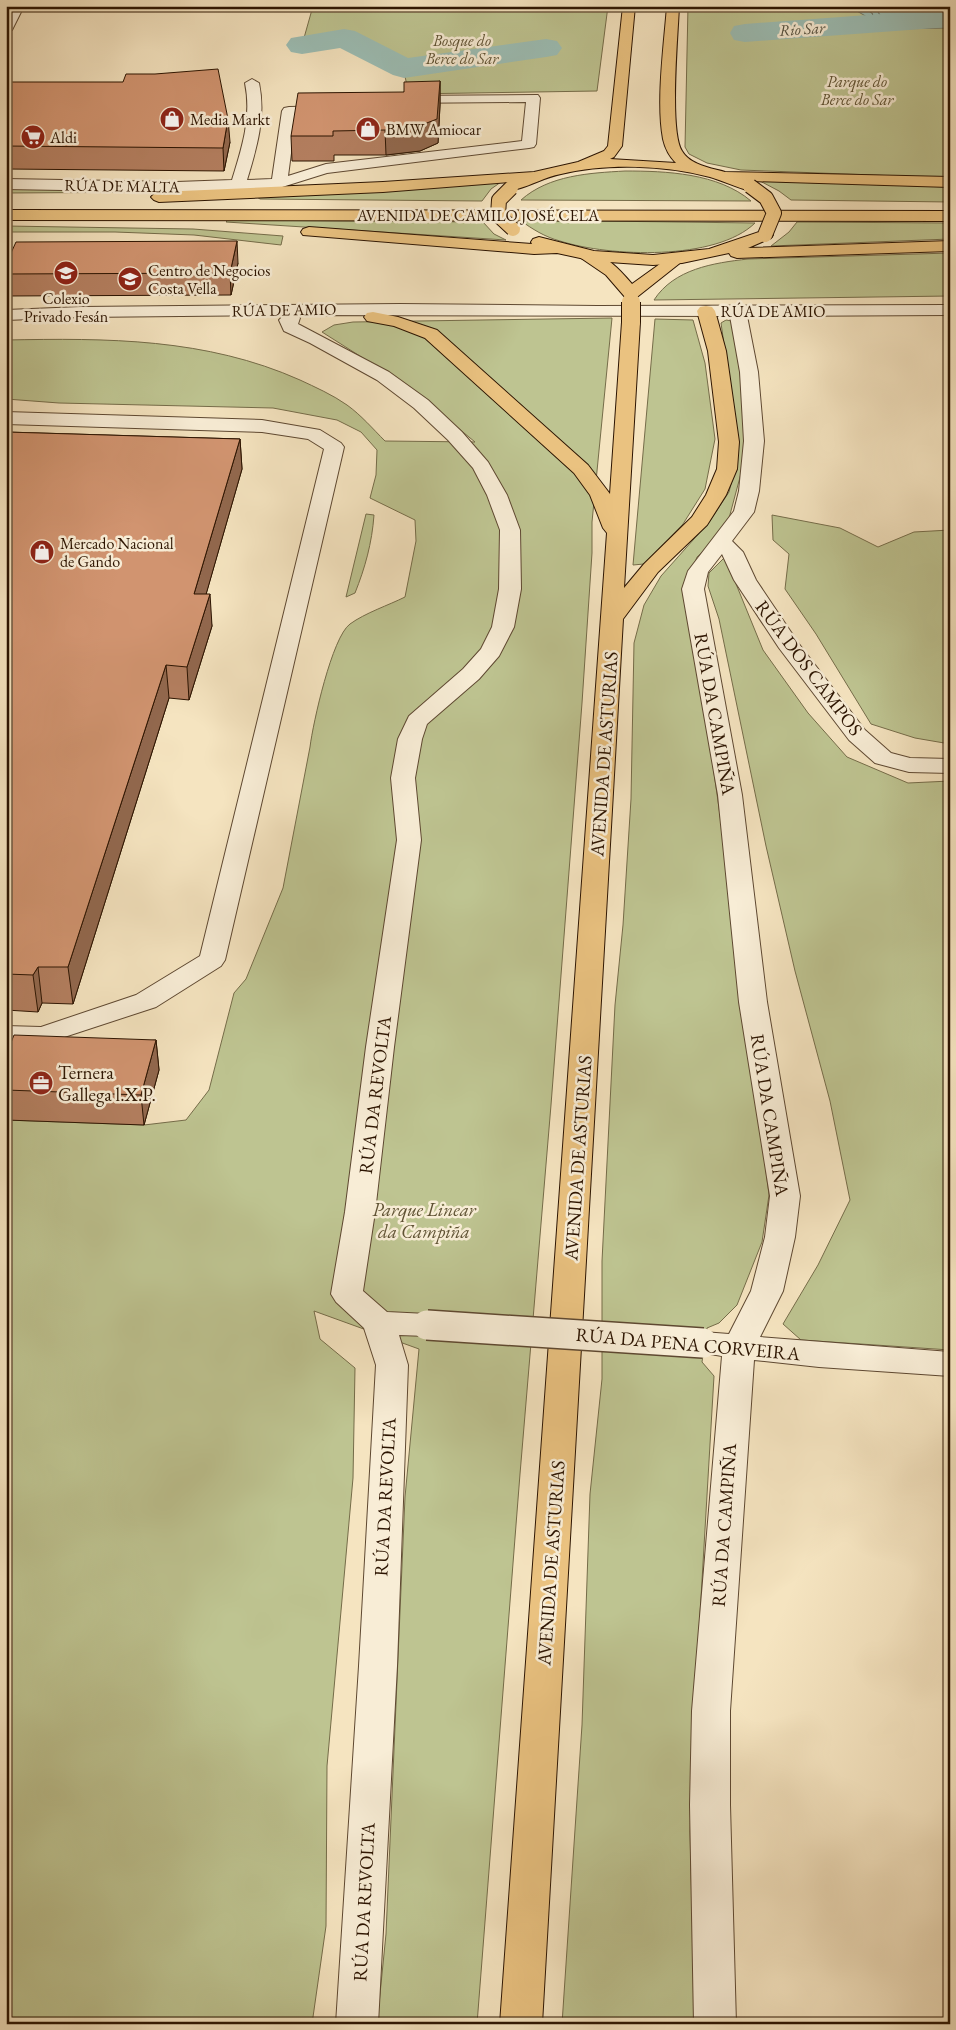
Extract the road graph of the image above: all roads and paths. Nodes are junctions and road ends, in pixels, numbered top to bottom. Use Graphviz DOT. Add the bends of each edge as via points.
graph roads {
  1 [pos="18,6"];
  2 [pos="629,6"];
  3 [pos="673,6"];
  4 [pos="6,30"];
  5 [pos="252,83"];
  6 [pos="386,105"];
  7 [pos="349,110"];
  8 [pos="564,169"];
  9 [pos="706,172"];
  10 [pos="534,176"];
  11 [pos="723,176"];
  12 [pos="950,182"];
  13 [pos="279,183"];
  14 [pos="6,184"];
  15 [pos="238,186"];
  16 [pos="6,204"];
  17 [pos="89,205"];
  18 [pos="950,206"];
  19 [pos="64,214"];
  20 [pos="6,215"];
  21 [pos="950,216"];
  22 [pos="950,246"];
  23 [pos="556,248"];
  24 [pos="587,255"];
  25 [pos="708,255"];
  26 [pos="678,258"];
  27 [pos="631,297"];
  28 [pos="28,301"];
  29 [pos="250,301"];
  30 [pos="506,310"];
  31 [pos="950,310"];
  32 [pos="194,311"];
  33 [pos="597,311"];
  34 [pos="706,311"];
  35 [pos="738,311"];
  36 [pos="373,313"];
  37 [pos="9,315"];
  38 [pos="344,318"];
  39 [pos="431,325"];
  40 [pos="302,329"];
  41 [pos="7,418"];
  42 [pos="616,537"];
  43 [pos="721,542"];
  44 [pos="613,617"];
  45 [pos="950,766"];
  46 [pos="6,1034"];
  47 [pos="379,1322"];
  48 [pos="739,1347"];
  49 [pos="950,1364"];
  50 [pos="357,2024"];
  51 [pos="521,2024"];
  52 [pos="715,2024"];
  1 -- 4 [label="street"];
  2 -- 8 [label="main road" via="615,146 609,154 596,160"];
  3 -- 9 [label="main road" via="669,122 672,148 687,164"];
  5 -- 15 [label="street" via="256,118"];
  6 -- 13 [label="street, RÚA DE MALTA" via="394,100 533,98 529,144 326,169"];
  7 -- 13 [label="street" via="289,111"];
  8 -- 9 [label="main road" via="635,164"];
  8 -- 10 [label="main road"];
  9 -- 11 [label="main road"];
  10 -- 17 [label="main road" via="383,187 118,198"];
  10 -- 23 [label="main road, bridge" via="511,188 499,200 498,215 513,229"];
  11 -- 12 [label="main road"];
  11 -- 25 [label="main road, bridge" via="750,186 766,198 774,213 765,235"];
  13 -- 15 [label="street, RÚA DE MALTA"];
  14 -- 15 [label="street, RÚA DE MALTA"];
  16 -- 17 [label="main road, AVENIDA DE CAMILO JOSÉ CELA"];
  17 -- 18 [label="main road, AVENIDA DE CAMILO JOSÉ CELA"];
  19 -- 20 [label="main road, AVENIDA DE CAMILO JOSÉ CELA"];
  19 -- 21 [label="main road, AVENIDA DE CAMILO JOSÉ CELA"];
  19 -- 23 [label="main road" via="84,221 227,226"];
  22 -- 25 [label="main road"];
  23 -- 24 [label="main road"];
  24 -- 26 [label="main road" via="632,259"];
  24 -- 27 [label="main road" via="612,271"];
  25 -- 26 [label="main road"];
  26 -- 27 [label="main road"];
  27 -- 42 [label="main road, AVENIDA DE ASTURIAS, bridge"];
  28 -- 29 [label="street"];
  30 -- 33 [label="street, RÚA DE AMIO"];
  30 -- 36 [label="street, RÚA DE AMIO"];
  30 -- 39 [label="street, RÚA DE AMIO" via="440,312"];
  31 -- 35 [label="street, RÚA DE AMIO"];
  32 -- 36 [label="street, RÚA DE AMIO"];
  32 -- 37 [label="street, RÚA DE AMIO"];
  32 -- 40 [label="street, RÚA DE AMIO" via="273,315"];
  33 -- 34 [label="street, RÚA DE AMIO"];
  33 -- 39 [label="street, RÚA DE AMIO"];
  34 -- 35 [label="street, RÚA DE AMIO"];
  34 -- 44 [label="main road" via="718,360 729,442 727,469 700,521 651,568"];
  35 -- 43 [label="street, RÚA DA CAMPIÑA" via="749,372 754,441 744,512"];
  36 -- 38 [label="street, RÚA DE AMIO"];
  36 -- 39 [label="main road" via="398,322"];
  36 -- 40 [label="street, RÚA DE AMIO" via="297,315"];
  37 -- 40 [label="street, RÚA DE AMIO" via="219,318 257,320"];
  38 -- 40 [label="street, RÚA DE AMIO"];
  38 -- 40 [label="street"];
  39 -- 42 [label="main road" via="581,469 600,494"];
  40 -- 47 [label="street, RÚA DA REVOLTA" via="384,376 455,436 481,466 510,530 510,589 503,627 491,652 471,674 417,721 410,739 403,778 409,840 347,1294"];
  41 -- 46 [label="street" via="262,426 313,434 334,448 212,960 146,1001 42,1036"];
  42 -- 44 [label="main road, AVENIDA DE ASTURIAS"];
  43 -- 45 [label="street, RÚA DOS CAMPOS" via="733,552 745,580 790,648 857,735 883,758 909,765"];
  43 -- 48 [label="street, RÚA DA CAMPIÑA" via="698,571 693,589 730,795 753,1002 785,1196 780,1238 767,1291"];
  44 -- 51 [label="main road, AVENIDA DE ASTURIAS"];
  47 -- 48 [label="street, RÚA DA PENA CORVEIRA, bridge"];
  47 -- 50 [label="street, RÚA DA REVOLTA" via="392,1365"];
  48 -- 49 [label="street, RÚA DA PENA CORVEIRA"];
  48 -- 52 [label="street, RÚA DA CAMPIÑA" via="711,1711"];
}
